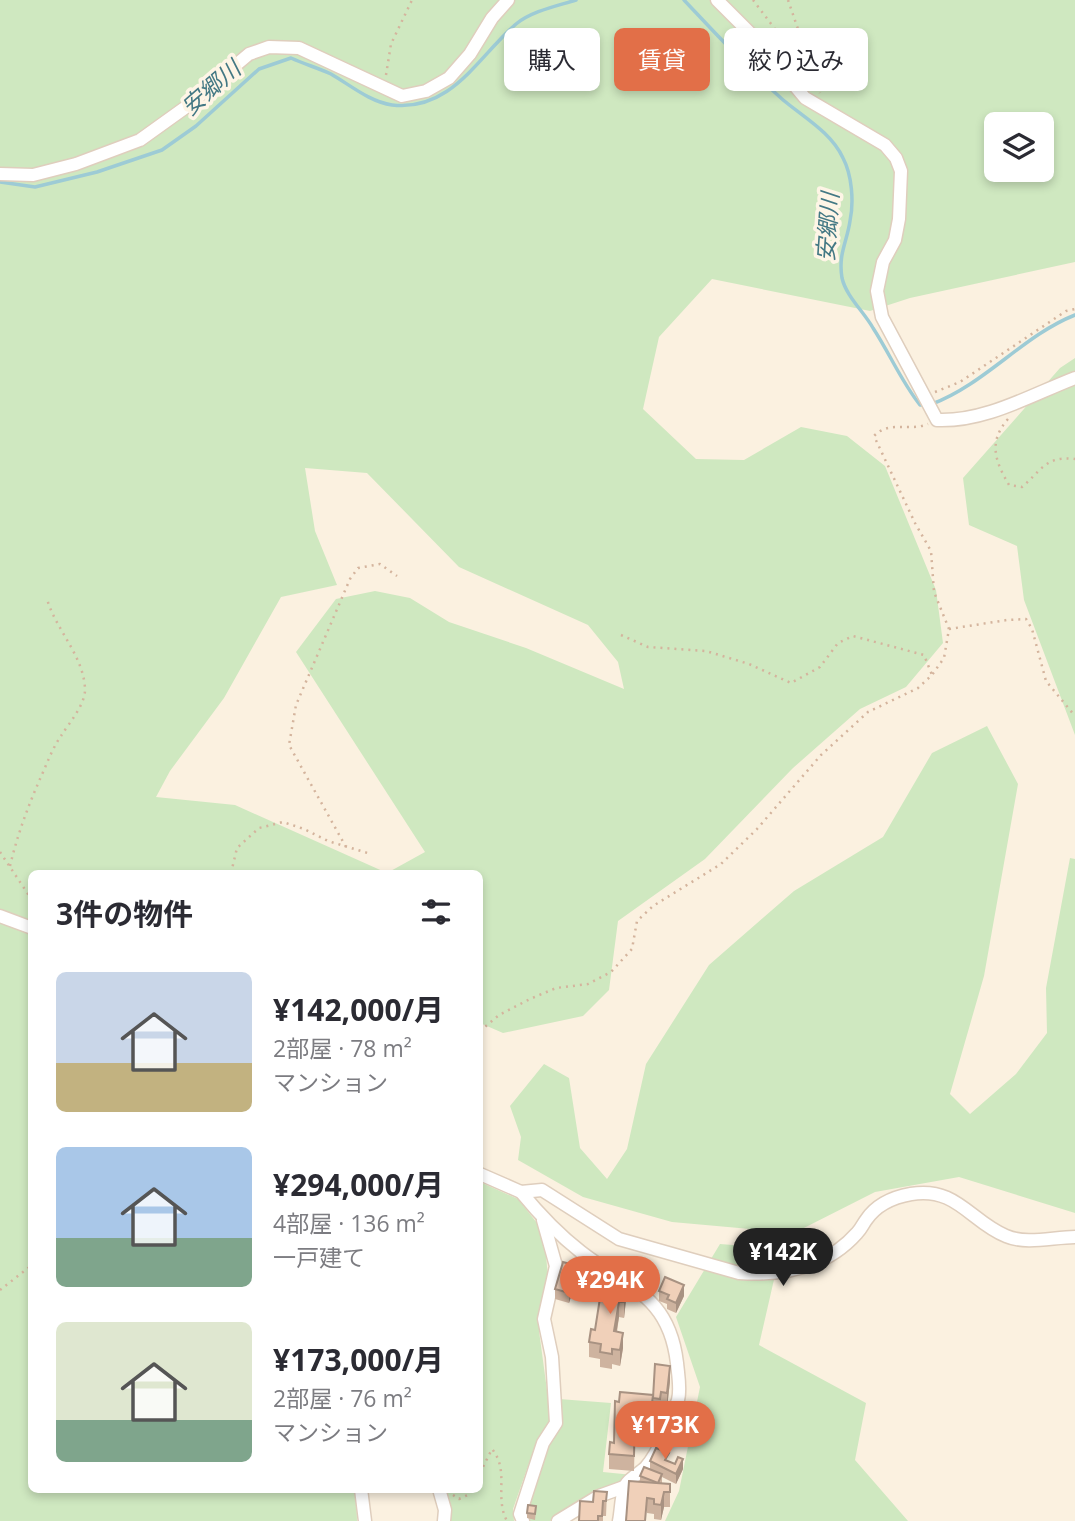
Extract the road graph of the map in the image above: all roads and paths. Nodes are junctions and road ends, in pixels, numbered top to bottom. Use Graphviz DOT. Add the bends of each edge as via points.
graph roads {
  1 [pos="412,0"];
  2 [pos="508,0"];
  3 [pos="717,0"];
  4 [pos="753,0"];
  5 [pos="788,0"];
  6 [pos="774,28"];
  7 [pos="798,28"];
  8 [pos="383,88"];
  9 [pos="0,174"];
  10 [pos="1075,309"];
  11 [pos="1075,377"];
  12 [pos="931,407"];
  13 [pos="1013,414"];
  14 [pos="1075,459"];
  15 [pos="397,576"];
  16 [pos="47,599"];
  17 [pos="949,629"];
  18 [pos="621,635"];
  19 [pos="932,676"];
  20 [pos="1075,714"];
  21 [pos="346,847"];
  22 [pos="0,852"];
  23 [pos="371,854"];
  24 [pos="10,866"];
  25 [pos="231,870"];
  26 [pos="28,894"];
  27 [pos="0,916"];
  28 [pos="28,926"];
  29 [pos="483,1028"];
  30 [pos="483,1175"];
  31 [pos="521,1192"];
  32 [pos="542,1219"];
  33 [pos="1075,1237"];
  34 [pos="28,1268"];
  35 [pos="0,1290"];
  36 [pos="483,1468"];
  37 [pos="624,1487"];
  38 [pos="362,1493"];
  39 [pos="440,1493"];
  40 [pos="451,1493"];
  41 [pos="470,1493"];
  42 [pos="365,1521"];
  43 [pos="444,1521"];
  44 [pos="507,1521"];
  45 [pos="523,1521"];
  46 [pos="558,1521"];
  47 [pos="619,1521"];
  1 -- 8 [label="path" via="391,44"];
  2 -- 8 [label="street" via="449,78 426,91 402,96"];
  3 -- 12 [label="street" via="805,98 885,145 896,158 902,181 899,219 877,291 882,317"];
  4 -- 6 [label="path"];
  5 -- 7 [label="path"];
  8 -- 9 [label="street" via="299,48 269,47 249,54 141,140 33,175"];
  10 -- 12 [label="path" via="960,382"];
  11 -- 12 [label="street" via="958,421"];
  12 -- 17 [label="path" via="920,427 894,426 874,436 931,551 934,592"];
  13 -- 14 [label="path" via="995,436 1000,469 1009,485 1022,487 1044,464 1064,457"];
  15 -- 21 [label="path" via="380,565 358,568 296,705 289,745"];
  16 -- 24 [label="path" via="76,656 85,690 38,782"];
  17 -- 19 [label="path" via="944,658"];
  17 -- 20 [label="path" via="1026,620 1046,681"];
  18 -- 19 [label="path" via="648,647 706,651 791,683 820,667 838,643 853,636 924,655"];
  19 -- 29 [label="path" via="918,688 868,712 821,755 721,864 653,906 637,921 632,949 611,972 588,984 556,988 530,999"];
  21 -- 23 [label="path"];
  21 -- 25 [label="path" via="283,822 259,828 237,848"];
  22 -- 24 [label="path"];
  24 -- 26 [label="path"];
  27 -- 28 [label="street"];
  30 -- 31 [label="street"];
  31 -- 32 [label="street"];
  31 -- 33 [label="street" via="542,1190 619,1239 739,1273 788,1271 832,1256 883,1203 908,1194 928,1192 963,1205 1005,1236 1022,1241"];
  32 -- 37 [label="street" via="648,1299 664,1317 674,1345 679,1397 647,1465"];
  32 -- 45 [label="street" via="555,1266 544,1319 552,1357 556,1423 531,1477 520,1514"];
  34 -- 35 [label="path"];
  36 -- 44 [label="path" via="492,1449 501,1460 501,1497"];
  37 -- 46 [label="street"];
  37 -- 47 [label="street"];
  38 -- 42 [label="street"];
  39 -- 43 [label="street"];
  40 -- 41 [label="path" via="459,1499"];
}
